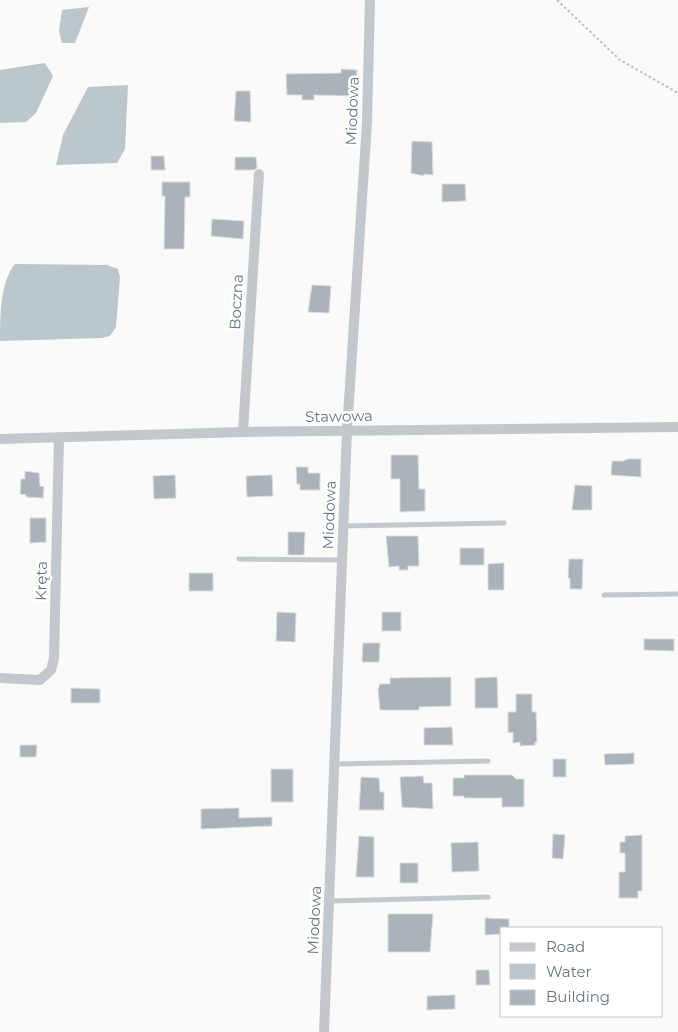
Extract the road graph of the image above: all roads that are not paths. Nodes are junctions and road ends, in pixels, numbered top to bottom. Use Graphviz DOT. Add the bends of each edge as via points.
graph roads {
  1 [pos="370,0"];
  2 [pos="259,174"];
  3 [pos="678,427"];
  4 [pos="347,431"];
  5 [pos="243,432"];
  6 [pos="60,437"];
  7 [pos="0,439"];
  8 [pos="504,524"];
  9 [pos="343,526"];
  10 [pos="239,559"];
  11 [pos="342,560"];
  12 [pos="678,594"];
  13 [pos="604,595"];
  14 [pos="0,678"];
  15 [pos="488,761"];
  16 [pos="335,764"];
  17 [pos="488,897"];
  18 [pos="330,901"];
  19 [pos="324,1032"];
  1 -- 4 [label="street, Miodowa" via="367,122"];
  2 -- 5 [label="street, Boczna"];
  3 -- 4 [label="street, Stawowa"];
  4 -- 5 [label="street, Stawowa"];
  4 -- 9 [label="street, Miodowa"];
  5 -- 6 [label="street, Stawowa"];
  6 -- 7 [label="street, Stawowa"];
  6 -- 14 [label="street, Kręta" via="54,658 51,670 40,680"];
  8 -- 9 [label="lane"];
  9 -- 11 [label="street, Miodowa"];
  10 -- 11 [label="lane"];
  11 -- 16 [label="street, Miodowa"];
  12 -- 13 [label="lane"];
  15 -- 16 [label="lane"];
  16 -- 18 [label="street, Miodowa"];
  17 -- 18 [label="lane"];
  18 -- 19 [label="street, Miodowa"];
}
